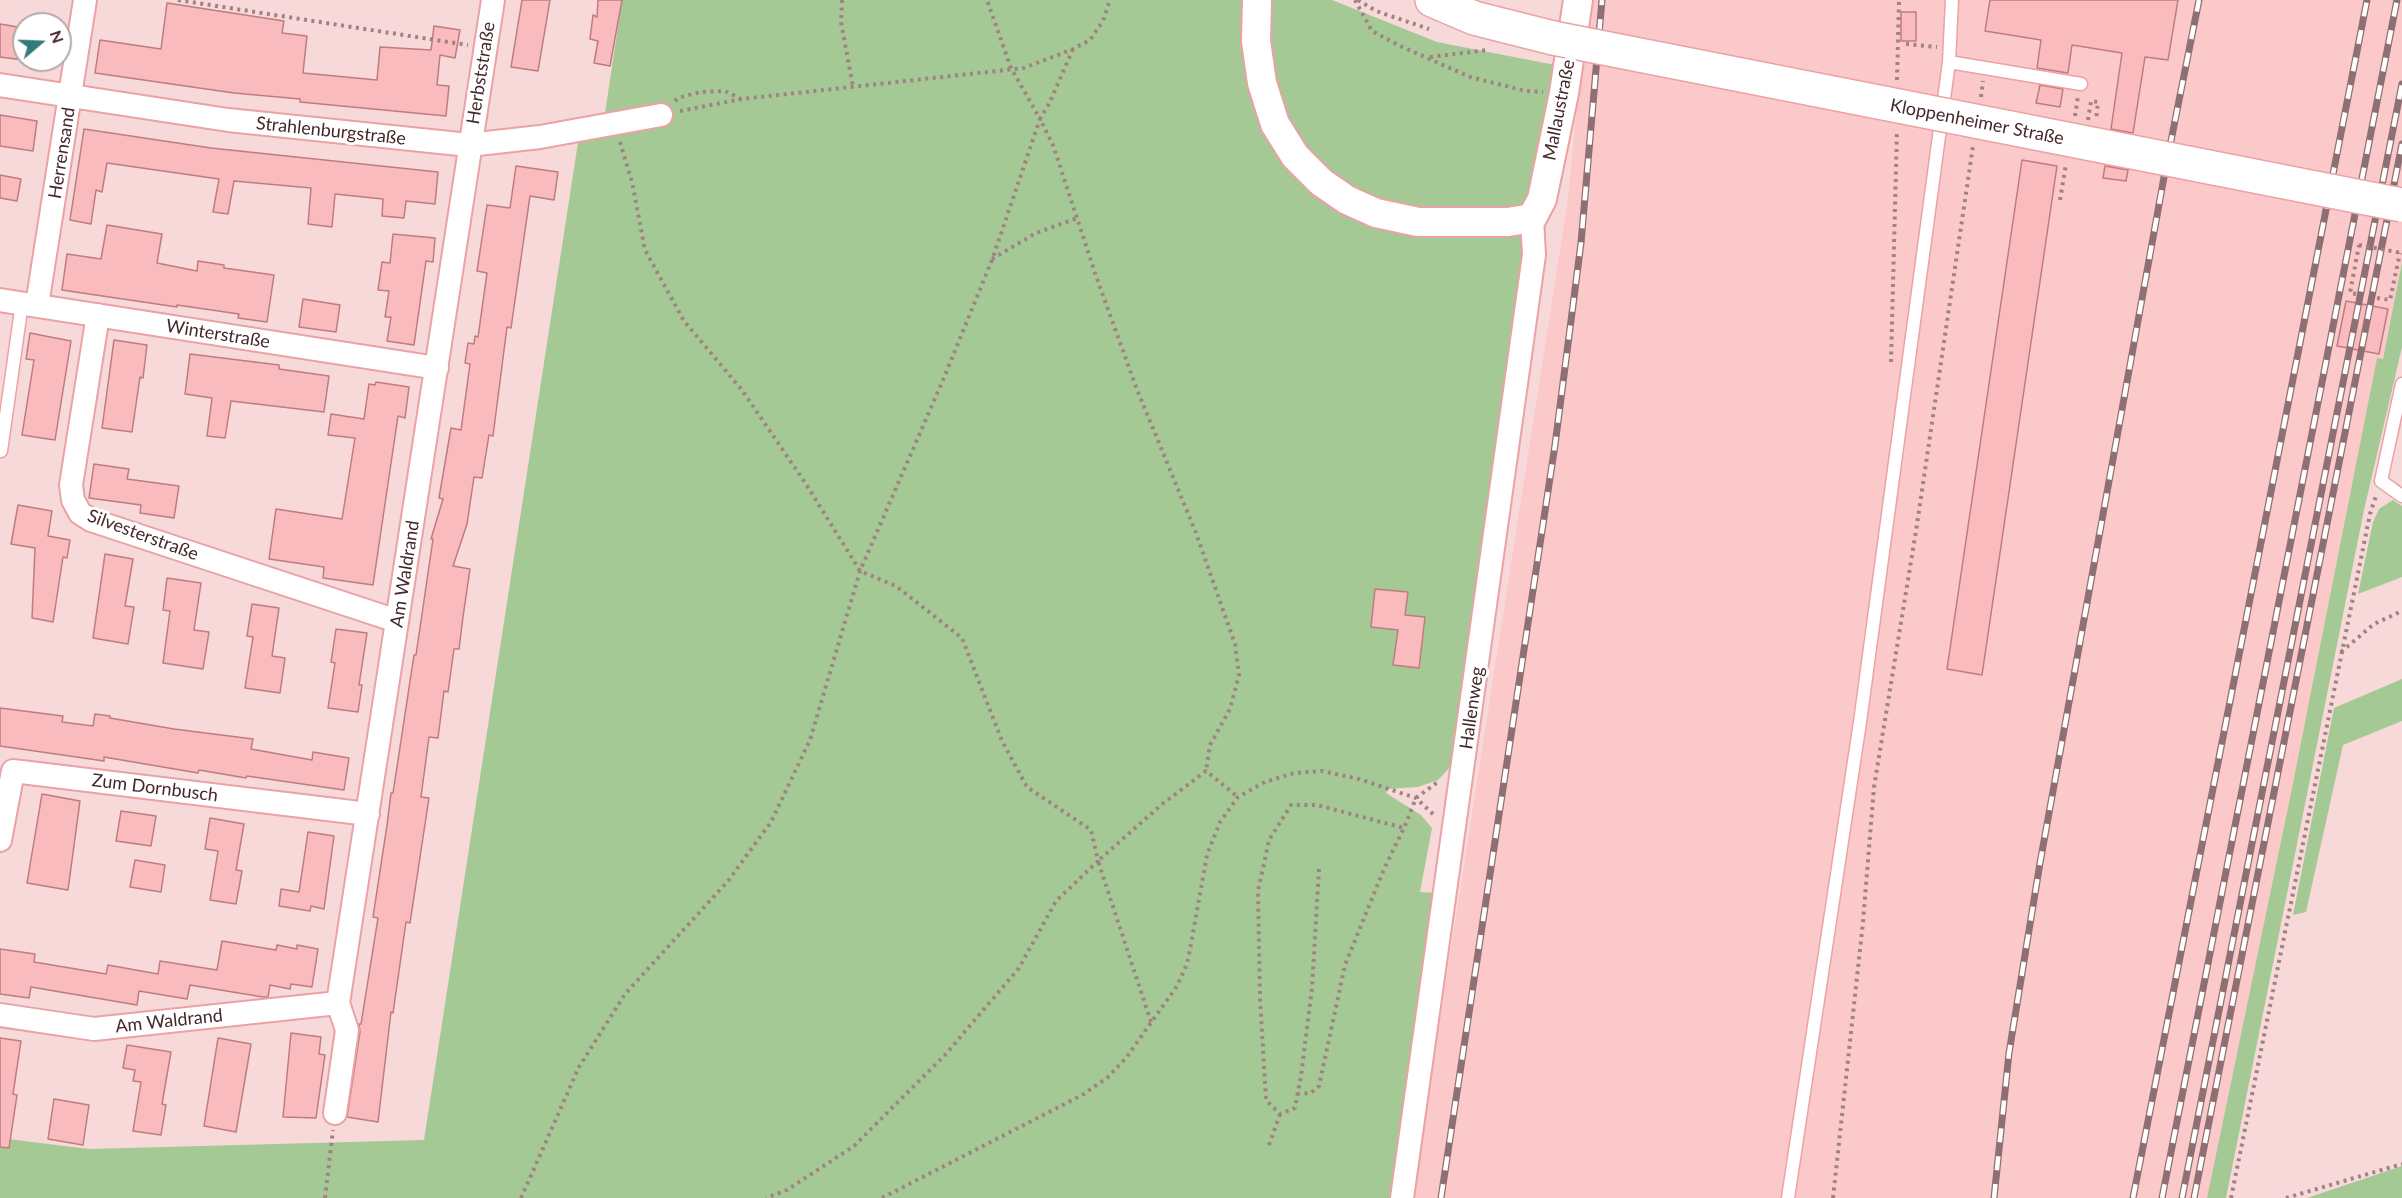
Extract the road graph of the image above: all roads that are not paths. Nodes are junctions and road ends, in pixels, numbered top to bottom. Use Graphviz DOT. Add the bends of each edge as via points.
graph roads {
  1 [pos="86,0"];
  2 [pos="493,0"];
  3 [pos="1257,0"];
  4 [pos="1578,0"];
  5 [pos="1952,0"];
  6 [pos="1434,15"];
  7 [pos="1948,62"];
  8 [pos="2081,84"];
  9 [pos="0,85"];
  10 [pos="71,96"];
  11 [pos="662,115"];
  12 [pos="469,145"];
  13 [pos="2402,206"];
  14 [pos="1532,218"];
  15 [pos="20,302"];
  16 [pos="98,315"];
  17 [pos="437,368"];
  18 [pos="2402,384"];
  19 [pos="1,451"];
  20 [pos="2402,496"];
  21 [pos="397,621"];
  22 [pos="368,814"];
  23 [pos="0,840"];
  24 [pos="338,1003"];
  25 [pos="0,1014"];
  26 [pos="335,1113"];
  27 [pos="1402,1198"];
  28 [pos="1788,1198"];
  1 -- 10 [label="street, Herrensand"];
  2 -- 12 [label="street, Herbststraße"];
  3 -- 14 [label="street" via="1262,83 1275,124 1295,156 1321,182 1376,213 1418,222 1508,222"];
  4 -- 14 [label="street, Mallaustraße" via="1542,199"];
  5 -- 7 [label="lane"];
  6 -- 13 [label="main road, Kloppenheimer Straße, bridge" via="1474,18 1552,38"];
  7 -- 8 [label="lane"];
  7 -- 28 [label="lane" via="1860,722"];
  9 -- 10 [label="street, Strahlenburgstraße"];
  10 -- 12 [label="street, Strahlenburgstraße" via="228,120"];
  10 -- 15 [label="street, Herrensand"];
  11 -- 12 [label="street, Strahlenburgstraße" via="540,138"];
  12 -- 17 [label="street, Am Waldrand"];
  14 -- 27 [label="street, Hallenweg" via="1533,267"];
  15 -- 16 [label="street, Winterstraße"];
  15 -- 19 [label="lane"];
  16 -- 17 [label="street, Winterstraße"];
  16 -- 21 [label="street, Silvesterstraße" via="71,485 80,513 91,520"];
  17 -- 21 [label="street, Am Waldrand"];
  18 -- 20 [label="lane" via="2381,481"];
  21 -- 22 [label="street, Am Waldrand"];
  22 -- 23 [label="street, Zum Dornbusch" via="13,771"];
  22 -- 24 [label="street, Am Waldrand"];
  24 -- 25 [label="street, Am Waldrand" via="94,1029"];
  24 -- 26 [label="street, Am Waldrand" via="347,1030"];
}
